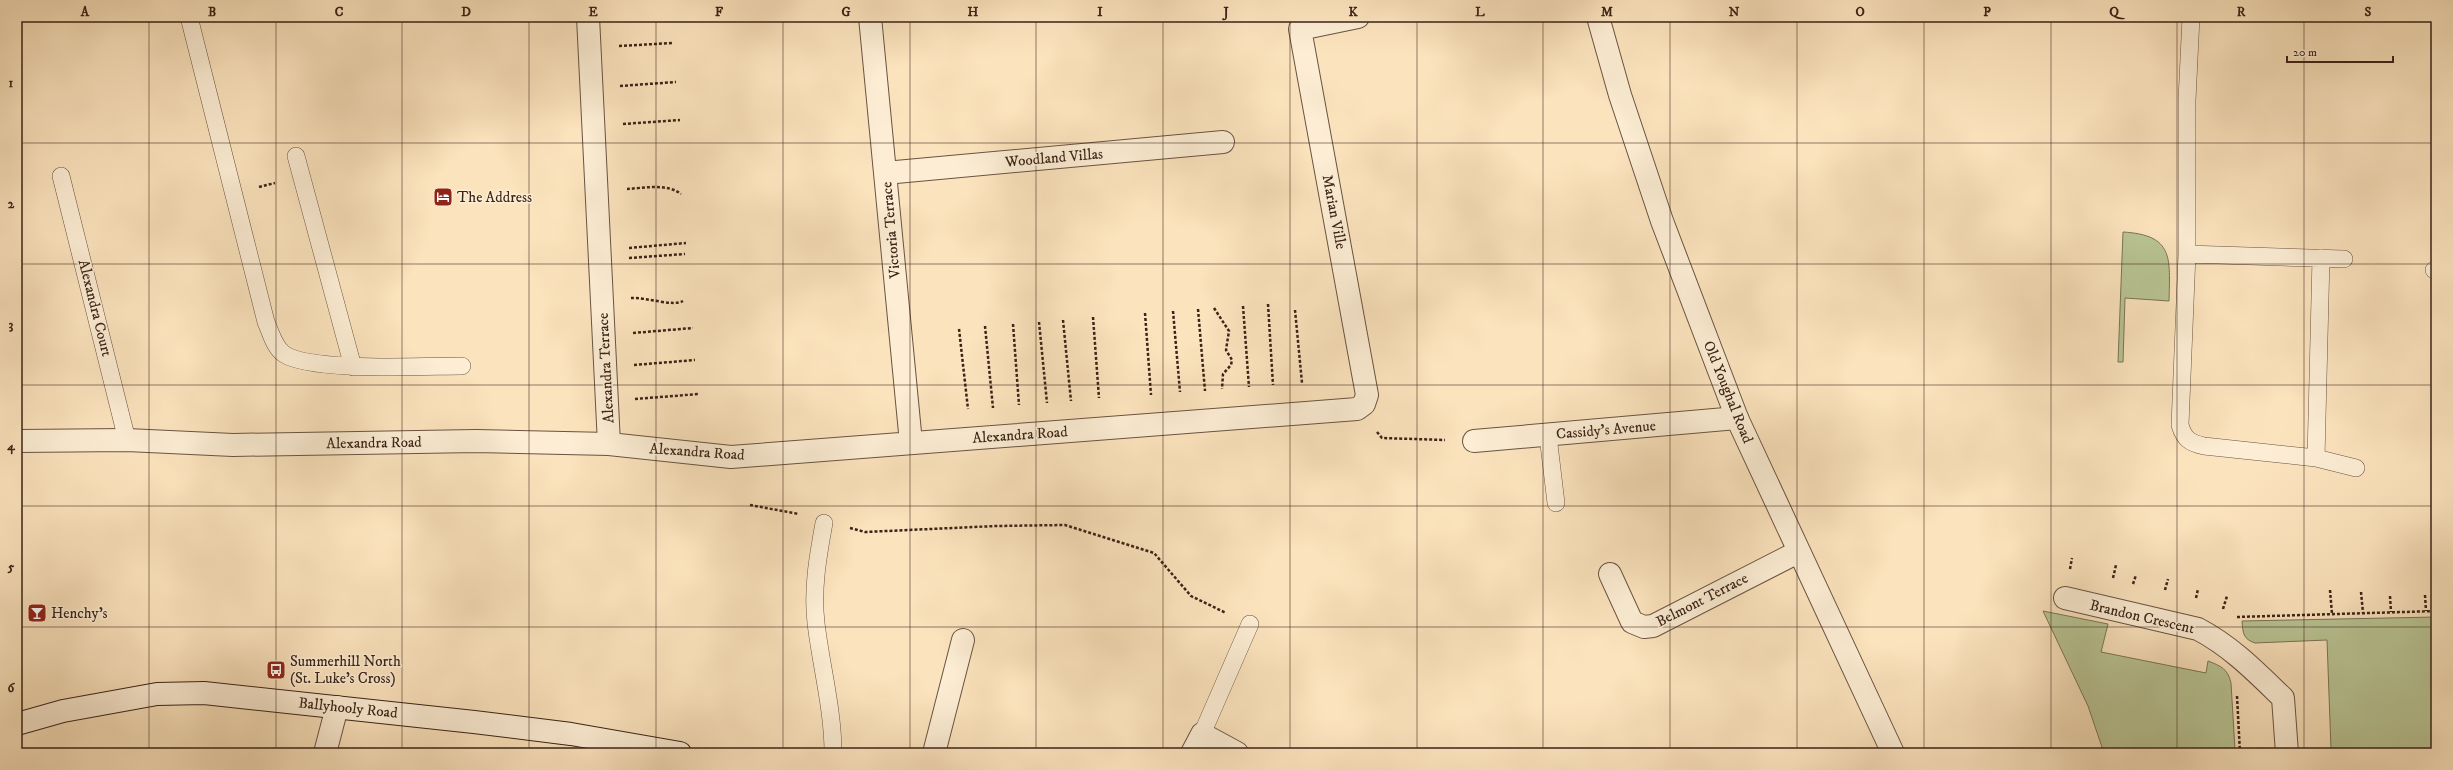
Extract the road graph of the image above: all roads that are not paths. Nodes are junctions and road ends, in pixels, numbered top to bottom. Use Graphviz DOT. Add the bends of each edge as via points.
graph roads {
  1 [pos="189,17"];
  2 [pos="588,17"];
  3 [pos="870,17"];
  4 [pos="1598,17"];
  5 [pos="2191,17"];
  6 [pos="1348,18"];
  7 [pos="1223,142"];
  8 [pos="296,156"];
  9 [pos="885,173"];
  10 [pos="61,176"];
  11 [pos="2187,254"];
  12 [pos="2321,258"];
  13 [pos="2344,259"];
  14 [pos="462,366"];
  15 [pos="353,367"];
  16 [pos="1368,395"];
  17 [pos="1737,418"];
  18 [pos="1548,436"];
  19 [pos="127,440"];
  20 [pos="17,441"];
  21 [pos="1474,441"];
  22 [pos="911,443"];
  23 [pos="609,444"];
  24 [pos="2316,458"];
  25 [pos="2356,468"];
  26 [pos="1556,503"];
  27 [pos="824,523"];
  28 [pos="1798,552"];
  29 [pos="1610,574"];
  30 [pos="2065,598"];
  31 [pos="1250,624"];
  32 [pos="963,640"];
  33 [pos="337,706"];
  34 [pos="17,724"];
  35 [pos="1202,734"];
  36 [pos="325,753"];
  37 [pos="680,753"];
  38 [pos="833,753"];
  39 [pos="934,753"];
  40 [pos="1192,753"];
  41 [pos="1237,753"];
  42 [pos="1893,753"];
  43 [pos="2288,753"];
  1 -- 15 [label="lane" via="266,322 276,346 284,354 295,359"];
  2 -- 23 [label="street, Alexandra Terrace"];
  3 -- 9 [label="street, Victoria Terrace"];
  4 -- 17 [label="street, Old Youghal Road" via="1620,95 1662,221"];
  5 -- 11 [label="lane" via="2187,100"];
  6 -- 16 [label="street, Marian Ville" via="1300,30"];
  7 -- 9 [label="street, Woodland Villas"];
  8 -- 15 [label="lane"];
  9 -- 22 [label="street, Victoria Terrace"];
  10 -- 19 [label="lane, Alexandra Court"];
  11 -- 12 [label="lane"];
  11 -- 24 [label="lane" via="2180,425 2183,436 2191,443 2204,446"];
  12 -- 13 [label="lane"];
  12 -- 24 [label="lane"];
  14 -- 15 [label="lane"];
  16 -- 22 [label="street, Alexandra Road" via="1364,404 1345,412"];
  17 -- 18 [label="street, Cassidy's Avenue"];
  17 -- 28 [label="street, Old Youghal Road"];
  18 -- 21 [label="street, Cassidy's Avenue"];
  18 -- 26 [label="lane"];
  19 -- 20 [label="street, Alexandra Road"];
  19 -- 23 [label="street, Alexandra Road" via="233,445 476,441"];
  22 -- 23 [label="street, Alexandra Road" via="731,457"];
  24 -- 25 [label="lane"];
  27 -- 38 [label="lane" via="816,571 816,621 833,730"];
  28 -- 29 [label="street, Belmont Terrace" via="1653,626 1644,627 1632,622"];
  28 -- 42 [label="street, Old Youghal Road"];
  30 -- 43 [label="street, Brandon Crescent" via="2198,629 2234,651 2283,698"];
  31 -- 35 [label="lane"];
  32 -- 39 [label="street"];
  33 -- 34 [label="street, Ballyhooly Road" via="204,693 157,694 63,710"];
  33 -- 36 [label="street"];
  33 -- 37 [label="street, Ballyhooly Road" via="571,734"];
  35 -- 40 [label="street"];
  35 -- 41 [label="street"];
}
